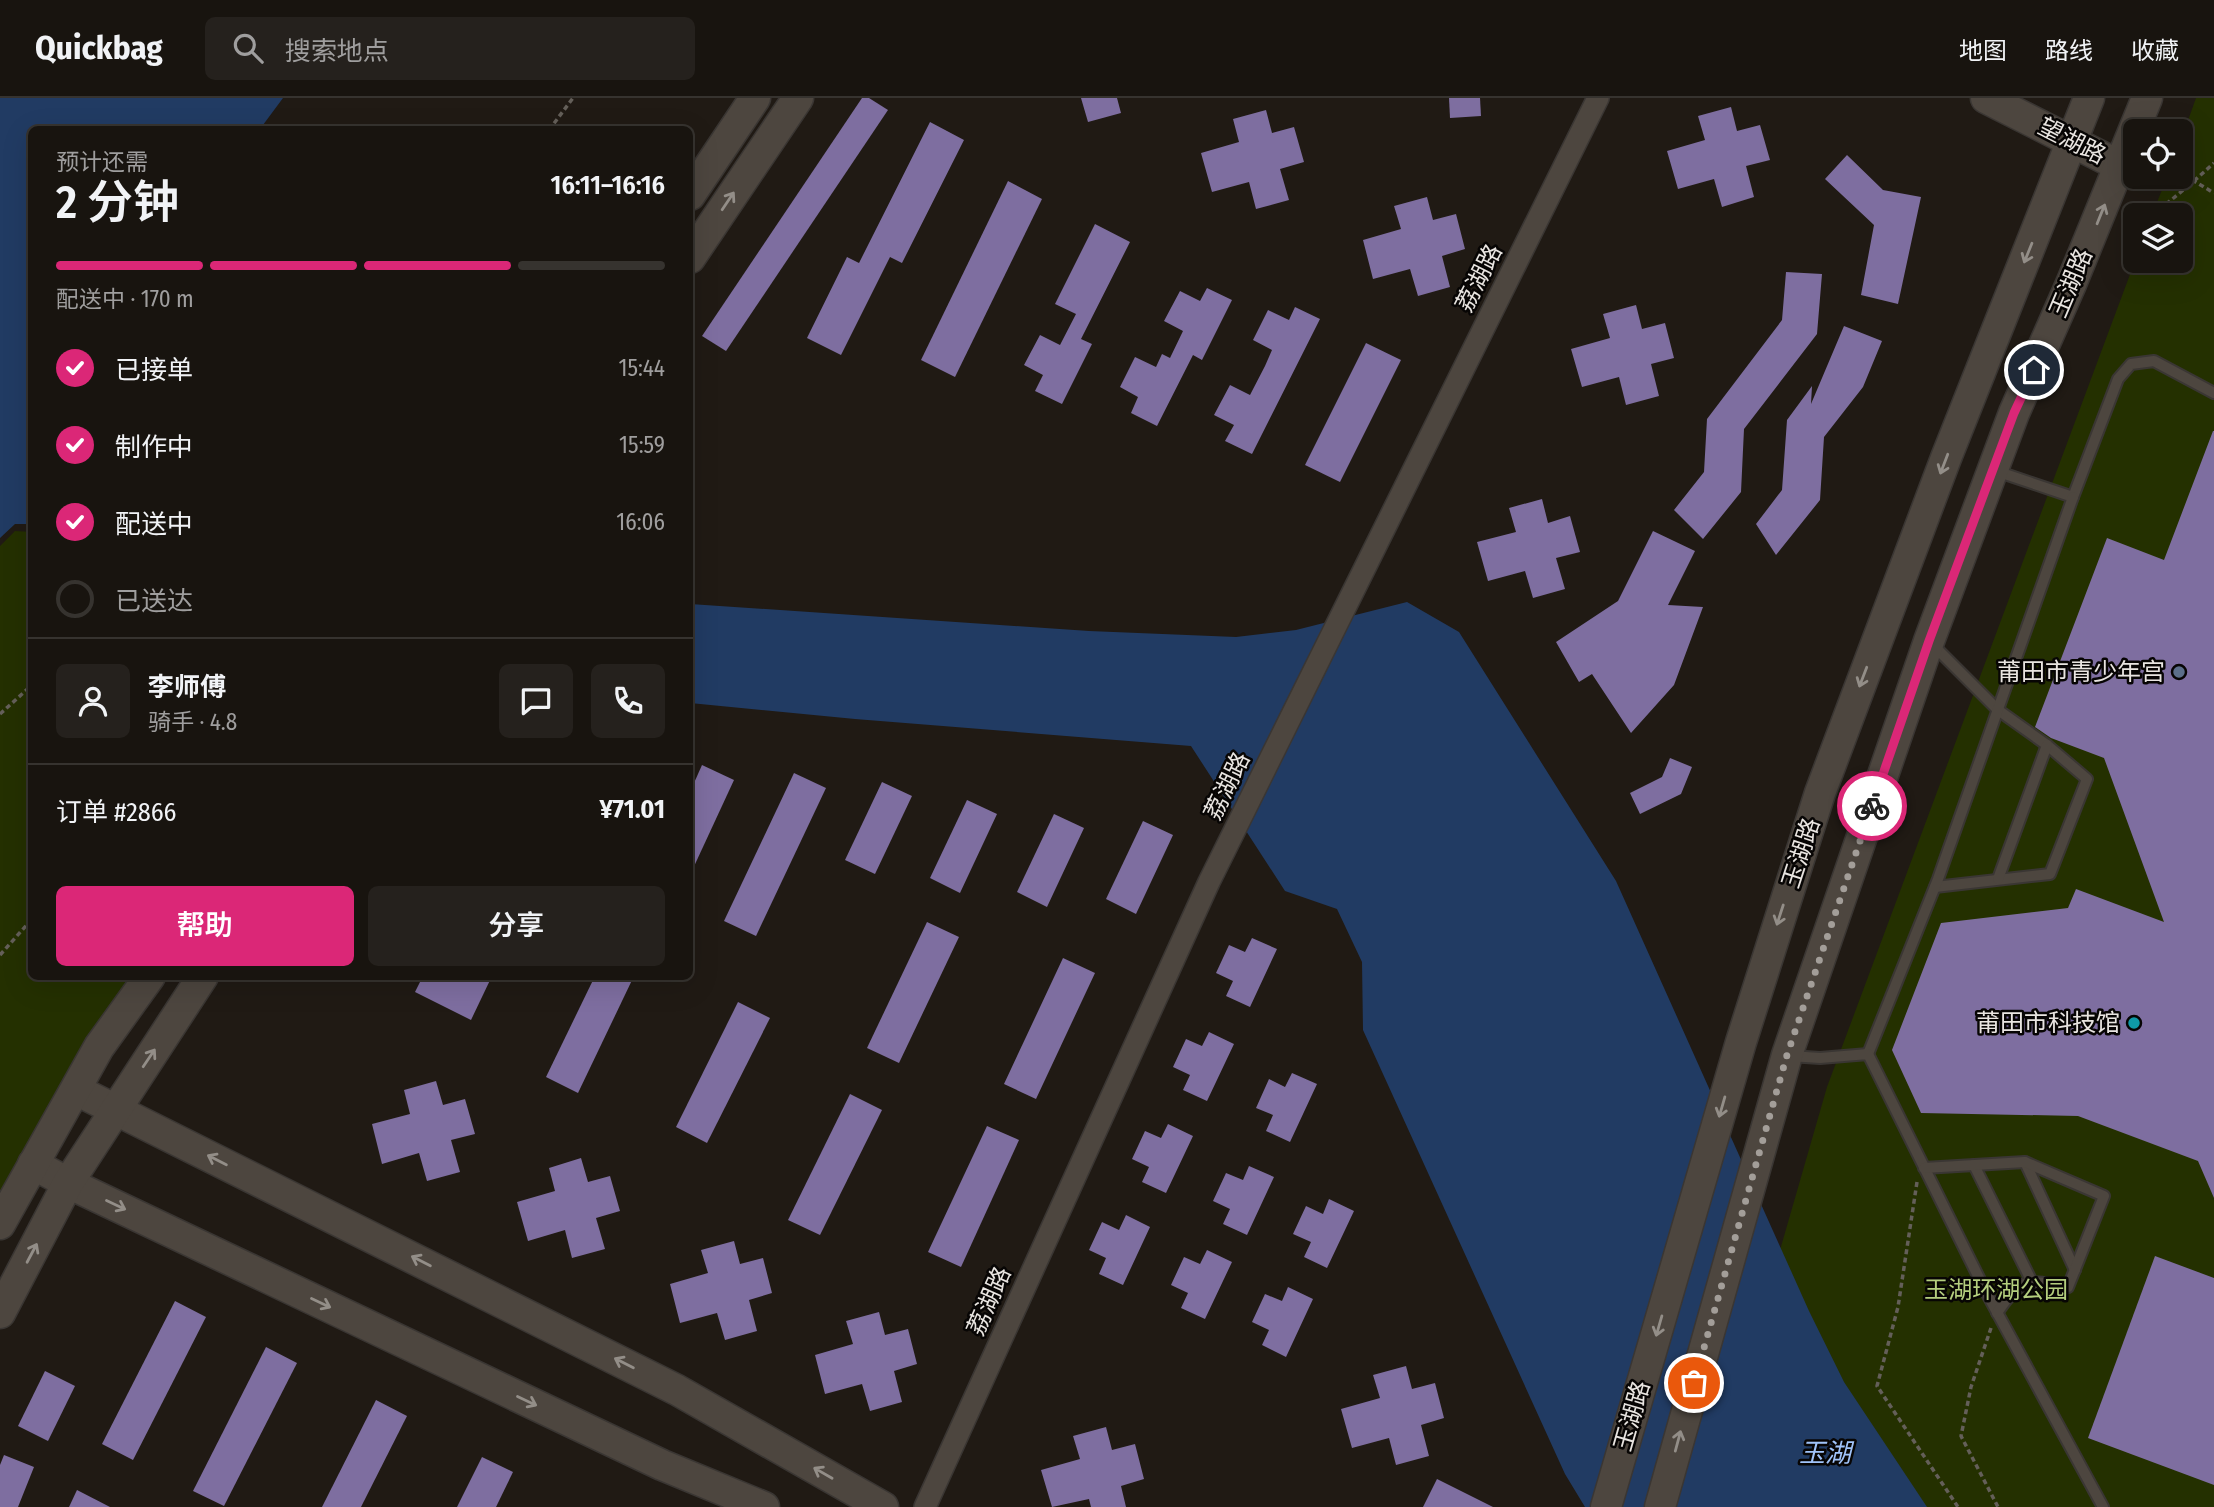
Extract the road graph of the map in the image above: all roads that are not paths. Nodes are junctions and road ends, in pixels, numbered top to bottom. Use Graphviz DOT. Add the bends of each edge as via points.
graph roads {
  1 [pos="755,98"];
  2 [pos="798,98"];
  3 [pos="1598,98"];
  4 [pos="1986,98"];
  5 [pos="2089,98"];
  6 [pos="2147,98"];
  7 [pos="2072,141"];
  8 [pos="2120,166"];
  9 [pos="693,191"];
  10 [pos="693,254"];
  11 [pos="2214,393"];
  12 [pos="1993,470"];
  13 [pos="2073,497"];
  14 [pos="1929,641"];
  15 [pos="1997,710"];
  16 [pos="2047,745"];
  17 [pos="1998,879"];
  18 [pos="1935,887"];
  19 [pos="147,980"];
  20 [pos="200,980"];
  21 [pos="1868,1054"];
  22 [pos="1784,1069"];
  23 [pos="76,1090"];
  24 [pos="115,1108"];
  25 [pos="2025,1162"];
  26 [pos="33,1164"];
  27 [pos="1922,1164"];
  28 [pos="1974,1165"];
  29 [pos="68,1183"];
  30 [pos="0,1224"];
  31 [pos="2075,1270"];
  32 [pos="2031,1280"];
  33 [pos="0,1313"];
  34 [pos="1997,1313"];
  35 [pos="764,1507"];
  36 [pos="883,1507"];
  37 [pos="925,1507"];
  38 [pos="1606,1507"];
  39 [pos="1660,1507"];
  40 [pos="2103,1507"];
  1 -- 9 [label="main road"];
  10 -- 2 [label="main road, one-way"];
  3 -- 37 [label="street, 荔湖路" via="1209,882"];
  4 -- 7 [label="main road, 望湖路"];
  5 -- 7 [label="main road, 玉湖路"];
  6 -- 8 [label="main road, 玉湖路"];
  7 -- 8 [label="main road, 望湖路"];
  7 -- 38 [label="main road, 玉湖路, one-way" via="1950,446 1820,793 1741,1042"];
  12 -- 8 [label="main road, 玉湖路, one-way"];
  11 -- 13 [label="lane" via="2154,361 2131,364 2118,379"];
  12 -- 13 [label="lane"];
  12 -- 14 [label="main road, 玉湖路"];
  13 -- 15 [label="lane"];
  14 -- 15 [label="lane"];
  14 -- 22 [label="main road, 玉湖路"];
  15 -- 16 [label="lane"];
  15 -- 18 [label="lane"];
  16 -- 17 [label="lane"];
  16 -- 17 [label="lane" via="2087,779 2050,874"];
  17 -- 18 [label="lane"];
  18 -- 21 [label="lane"];
  19 -- 23 [label="main road" via="99,1047"];
  24 -- 20 [label="main road, one-way"];
  21 -- 22 [label="lane" via="1819,1058"];
  21 -- 27 [label="lane"];
  39 -- 22 [label="main road, 玉湖路, one-way"];
  23 -- 24 [label="main road"];
  23 -- 26 [label="main road"];
  24 -- 29 [label="main road"];
  36 -- 24 [label="main road, one-way" via="677,1390"];
  25 -- 28 [label="lane"];
  25 -- 31 [label="lane"];
  25 -- 31 [label="lane" via="2104,1196"];
  26 -- 29 [label="main road"];
  26 -- 30 [label="main road"];
  27 -- 28 [label="lane"];
  27 -- 34 [label="lane"];
  28 -- 32 [label="lane"];
  33 -- 29 [label="main road, one-way"];
  29 -- 35 [label="main road, one-way" via="662,1465"];
  31 -- 32 [label="lane" via="2068,1287"];
  32 -- 34 [label="lane" via="2012,1290"];
  34 -- 40 [label="lane"];
}
